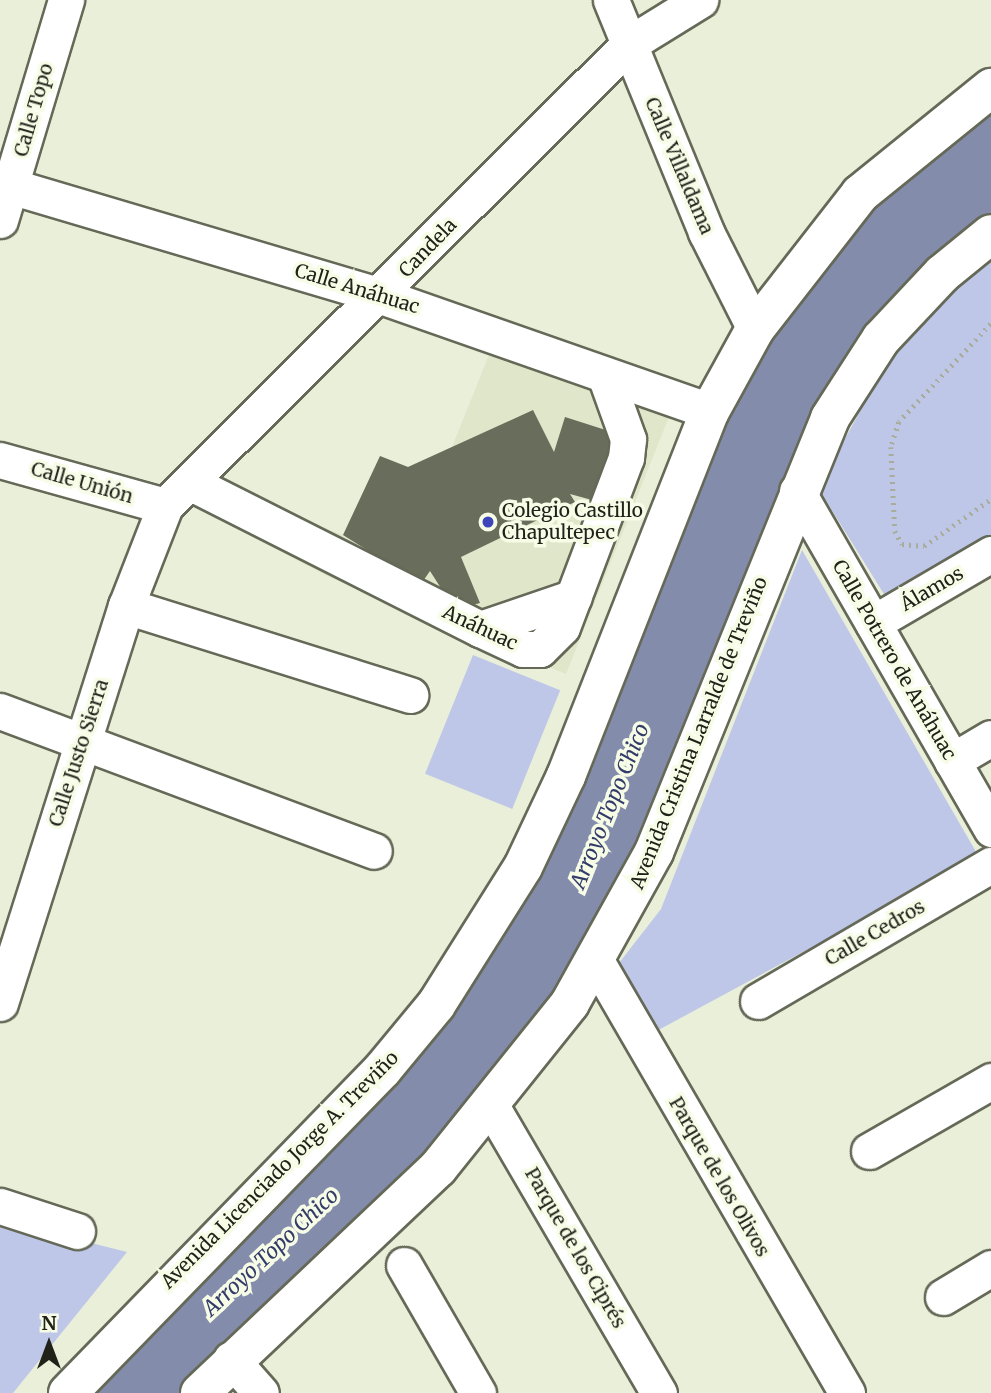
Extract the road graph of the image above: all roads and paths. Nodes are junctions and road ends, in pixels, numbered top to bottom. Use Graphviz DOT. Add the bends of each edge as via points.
graph roads {
  1 [pos="66,0"];
  2 [pos="611,0"];
  3 [pos="699,0"];
  4 [pos="629,44"];
  5 [pos="991,88"];
  6 [pos="6,184"];
  7 [pos="0,220"];
  8 [pos="991,234"];
  9 [pos="381,296"];
  10 [pos="991,324"];
  11 [pos="755,329"];
  12 [pos="606,374"];
  13 [pos="710,411"];
  14 [pos="0,460"];
  15 [pos="191,483"];
  16 [pos="797,491"];
  17 [pos="991,499"];
  18 [pos="165,506"];
  19 [pos="991,554"];
  20 [pos="126,606"];
  21 [pos="873,623"];
  22 [pos="410,695"];
  23 [pos="0,711"];
  24 [pos="83,738"];
  25 [pos="991,738"];
  26 [pos="952,761"];
  27 [pos="991,829"];
  28 [pos="374,852"];
  29 [pos="991,865"];
  30 [pos="595,959"];
  31 [pos="7,960"];
  32 [pos="758,1001"];
  33 [pos="0,1003"];
  34 [pos="991,1081"];
  35 [pos="489,1104"];
  36 [pos="869,1151"];
  37 [pos="0,1206"];
  38 [pos="77,1231"];
  39 [pos="404,1265"];
  40 [pos="991,1268"];
  41 [pos="943,1297"];
  42 [pos="231,1359"];
  43 [pos="203,1392"];
  44 [pos="68,1393"];
  45 [pos="261,1393"];
  46 [pos="478,1393"];
  47 [pos="659,1393"];
  48 [pos="847,1393"];
  1 -- 6 [label="street, Calle Topo"];
  2 -- 4 [label="street, Calle Villaldama"];
  3 -- 4 [label="street, Candela"];
  4 -- 9 [label="street, Candela"];
  4 -- 11 [label="street, Calle Villaldama" via="706,232"];
  5 -- 11 [label="main road, Avenida Licenciado Jorge A. Treviño" via="860,194"];
  6 -- 7 [label="street, Calle Topo"];
  6 -- 9 [label="street, Calle Anáhuac"];
  8 -- 16 [label="main road, Avenida Cristina Larralde de Treviño" via="942,274 855,372"];
  9 -- 12 [label="street, Calle Anáhuac"];
  9 -- 15 [label="street, Candela"];
  10 -- 17 [label="path" via="900,422 891,447 895,531 902,544 924,546"];
  11 -- 13 [label="main road, Avenida Licenciado Jorge A. Treviño"];
  12 -- 13 [label="street, Calle Anáhuac"];
  12 -- 15 [label="street, Anáhuac" via="629,447 574,597 554,640 540,649 523,649 480,629"];
  13 -- 44 [label="main road, Avenida Licenciado Jorge A. Treviño" via="566,776 481,938 383,1069"];
  14 -- 18 [label="street, Calle Unión"];
  15 -- 18 [label="street, Candela"];
  16 -- 21 [label="street, Calle Potrero de Anáhuac"];
  16 -- 30 [label="main road, Avenida Cristina Larralde de Treviño" via="654,852"];
  18 -- 20 [label="street, Calle Justo Sierra"];
  19 -- 21 [label="street, Álamos"];
  20 -- 22 [label="street"];
  20 -- 24 [label="street, Calle Justo Sierra"];
  21 -- 26 [label="street, Calle Potrero de Anáhuac"];
  23 -- 24 [label="street"];
  24 -- 28 [label="street"];
  24 -- 31 [label="street, Calle Justo Sierra"];
  25 -- 26 [label="street"];
  26 -- 27 [label="street, Calle Potrero de Anáhuac"];
  29 -- 32 [label="street, Calle Cedros"];
  30 -- 35 [label="main road, Avenida Cristina Larralde de Treviño" via="538,1049"];
  30 -- 48 [label="street, Parque de los Olivos"];
  31 -- 33 [label="street, Calle Justo Sierra"];
  34 -- 36 [label="street"];
  35 -- 42 [label="main road, Avenida Cristina Larralde de Treviño" via="438,1168"];
  35 -- 47 [label="street, Parque de los Ciprés"];
  37 -- 38 [label="street"];
  39 -- 46 [label="street"];
  40 -- 41 [label="street"];
  42 -- 43 [label="main road, Avenida Cristina Larralde de Treviño"];
  42 -- 45 [label="street"];
}
